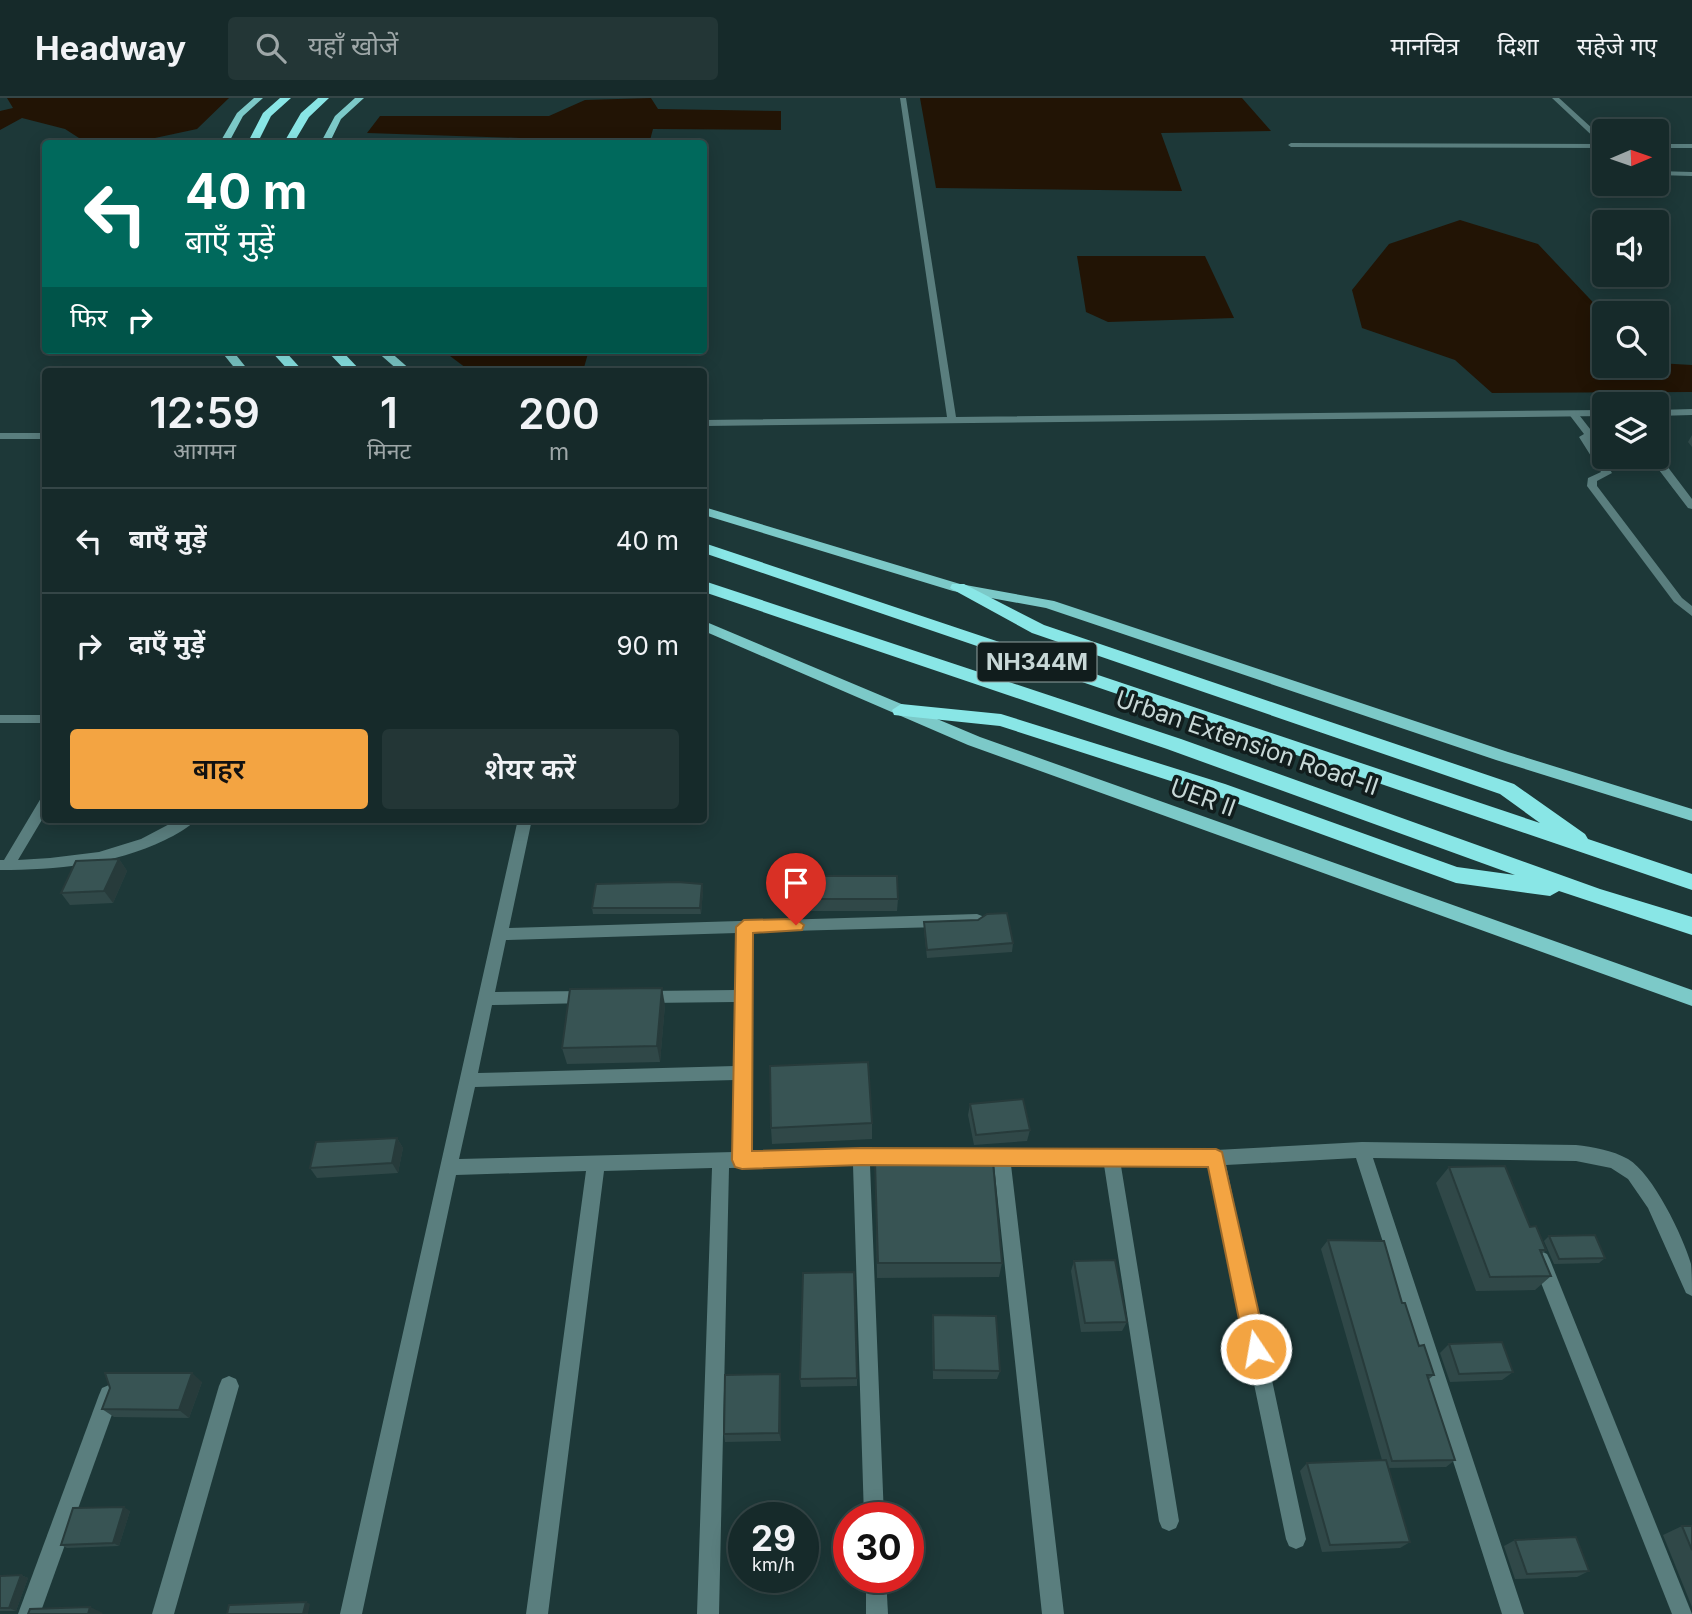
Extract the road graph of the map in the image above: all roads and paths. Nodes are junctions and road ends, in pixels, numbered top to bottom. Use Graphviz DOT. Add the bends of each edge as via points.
graph roads {
  1 [pos="260,98"];
  2 [pos="286,98"];
  3 [pos="324,98"];
  4 [pos="360,98"];
  5 [pos="903,98"];
  6 [pos="1555,98"];
  7 [pos="1592,133"];
  8 [pos="225,140"];
  9 [pos="254,140"];
  10 [pos="290,140"];
  11 [pos="326,140"];
  12 [pos="1291,145"];
  13 [pos="1592,145"];
  14 [pos="1670,146"];
  15 [pos="1692,146"];
  16 [pos="1670,173"];
  17 [pos="1692,173"];
  18 [pos="229,354"];
  19 [pos="281,354"];
  20 [pos="337,354"];
  21 [pos="386,354"];
  22 [pos="241,368"];
  23 [pos="293,368"];
  24 [pos="351,368"];
  25 [pos="402,368"];
  26 [pos="1692,412"];
  27 [pos="1573,413"];
  28 [pos="1592,413"];
  29 [pos="1669,413"];
  30 [pos="952,421"];
  31 [pos="707,423"];
  32 [pos="0,436"];
  33 [pos="42,436"];
  34 [pos="1591,436"];
  35 [pos="1664,469"];
  36 [pos="1692,506"];
  37 [pos="707,513"];
  38 [pos="707,549"];
  39 [pos="707,587"];
  40 [pos="958,588"];
  41 [pos="1692,612"];
  42 [pos="707,627"];
  43 [pos="901,710"];
  44 [pos="0,719"];
  45 [pos="42,719"];
  46 [pos="42,807"];
  47 [pos="1692,814"];
  48 [pos="183,823"];
  49 [pos="524,823"];
  50 [pos="1597,852"];
  51 [pos="4,865"];
  52 [pos="1692,882"];
  53 [pos="1594,895"];
  54 [pos="977,920"];
  55 [pos="1692,926"];
  56 [pos="744,927"];
  57 [pos="499,934"];
  58 [pos="744,996"];
  59 [pos="607,997"];
  60 [pos="635,997"];
  61 [pos="1692,998"];
  62 [pos="485,999"];
  63 [pos="743,1073"];
  64 [pos="467,1080"];
  65 [pos="1362,1150"];
  66 [pos="1497,1152"];
  67 [pos="861,1157"];
  68 [pos="1216,1158"];
  69 [pos="742,1160"];
  70 [pos="1002,1160"];
  71 [pos="1112,1160"];
  72 [pos="721,1161"];
  73 [pos="596,1164"];
  74 [pos="448,1167"];
  75 [pos="1507,1177"];
  76 [pos="1532,1239"];
  77 [pos="1692,1287"];
  78 [pos="229,1386"];
  79 [pos="109,1395"];
  80 [pos="873,1502"];
  81 [pos="1169,1521"];
  82 [pos="1296,1539"];
  83 [pos="876,1593"];
  84 [pos="29,1614"];
  85 [pos="163,1614"];
  86 [pos="351,1614"];
  87 [pos="537,1614"];
  88 [pos="708,1614"];
  89 [pos="877,1614"];
  90 [pos="1053,1614"];
  91 [pos="1513,1614"];
  92 [pos="1683,1614"];
  1 -- 8 [label="main road" via="240,116"];
  2 -- 9 [label="highway" via="267,115"];
  3 -- 10 [label="highway" via="305,115"];
  4 -- 11 [label="main road" via="338,118"];
  5 -- 30 [label="street"];
  6 -- 7 [label="street"];
  12 -- 13 [label="street"];
  14 -- 15 [label="street"];
  16 -- 17 [label="street"];
  18 -- 22 [label="main road"];
  19 -- 23 [label="highway"];
  20 -- 24 [label="highway"];
  21 -- 25 [label="main road"];
  26 -- 29 [label="street"];
  27 -- 28 [label="street"];
  27 -- 30 [label="street"];
  27 -- 34 [label="street"];
  30 -- 31 [label="street"];
  32 -- 33 [label="street"];
  34 -- 41 [label="street" via="1584,437 1607,473 1592,480 1592,486 1678,600"];
  35 -- 36 [label="street"];
  37 -- 40 [label="main road"];
  38 -- 50 [label="highway, Urban Extension Road-II / NH344M"];
  39 -- 53 [label="highway, Urban Extension Road-II / NH344M" via="1174,744"];
  40 -- 47 [label="main road" via="1049,604 1502,756"];
  40 -- 50 [label="highway" via="1038,629 1507,789"];
  42 -- 43 [label="main road, UER II"];
  43 -- 53 [label="highway" via="1001,720 1218,789 1456,875"];
  43 -- 61 [label="main road, UER II" via="999,751"];
  44 -- 45 [label="street"];
  46 -- 51 [label="street"];
  48 -- 51 [label="street" via="168,834 97,858"];
  49 -- 57 [label="street"];
  50 -- 52 [label="highway, Urban Extension Road-II / NH344M"];
  53 -- 55 [label="highway, Urban Extension Road-II / NH344M"];
  54 -- 56 [label="street"];
  56 -- 57 [label="street"];
  56 -- 58 [label="street"];
  57 -- 62 [label="street"];
  58 -- 60 [label="street"];
  58 -- 63 [label="street"];
  59 -- 62 [label="street"];
  62 -- 64 [label="street"];
  63 -- 64 [label="street"];
  63 -- 69 [label="street"];
  64 -- 74 [label="street"];
  65 -- 66 [label="street"];
  65 -- 68 [label="street"];
  65 -- 91 [label="street"];
  66 -- 75 [label="street"];
  66 -- 77 [label="street" via="1589,1155 1625,1166 1650,1195"];
  67 -- 69 [label="street"];
  67 -- 70 [label="street"];
  67 -- 80 [label="street"];
  68 -- 71 [label="street"];
  68 -- 82 [label="street"];
  69 -- 72 [label="street"];
  70 -- 71 [label="street"];
  70 -- 90 [label="street"];
  71 -- 81 [label="street"];
  72 -- 73 [label="street"];
  72 -- 88 [label="street"];
  73 -- 74 [label="street"];
  73 -- 87 [label="street"];
  74 -- 86 [label="street"];
  76 -- 92 [label="street"];
  78 -- 85 [label="street"];
  79 -- 84 [label="street"];
  83 -- 89 [label="street"];
}
